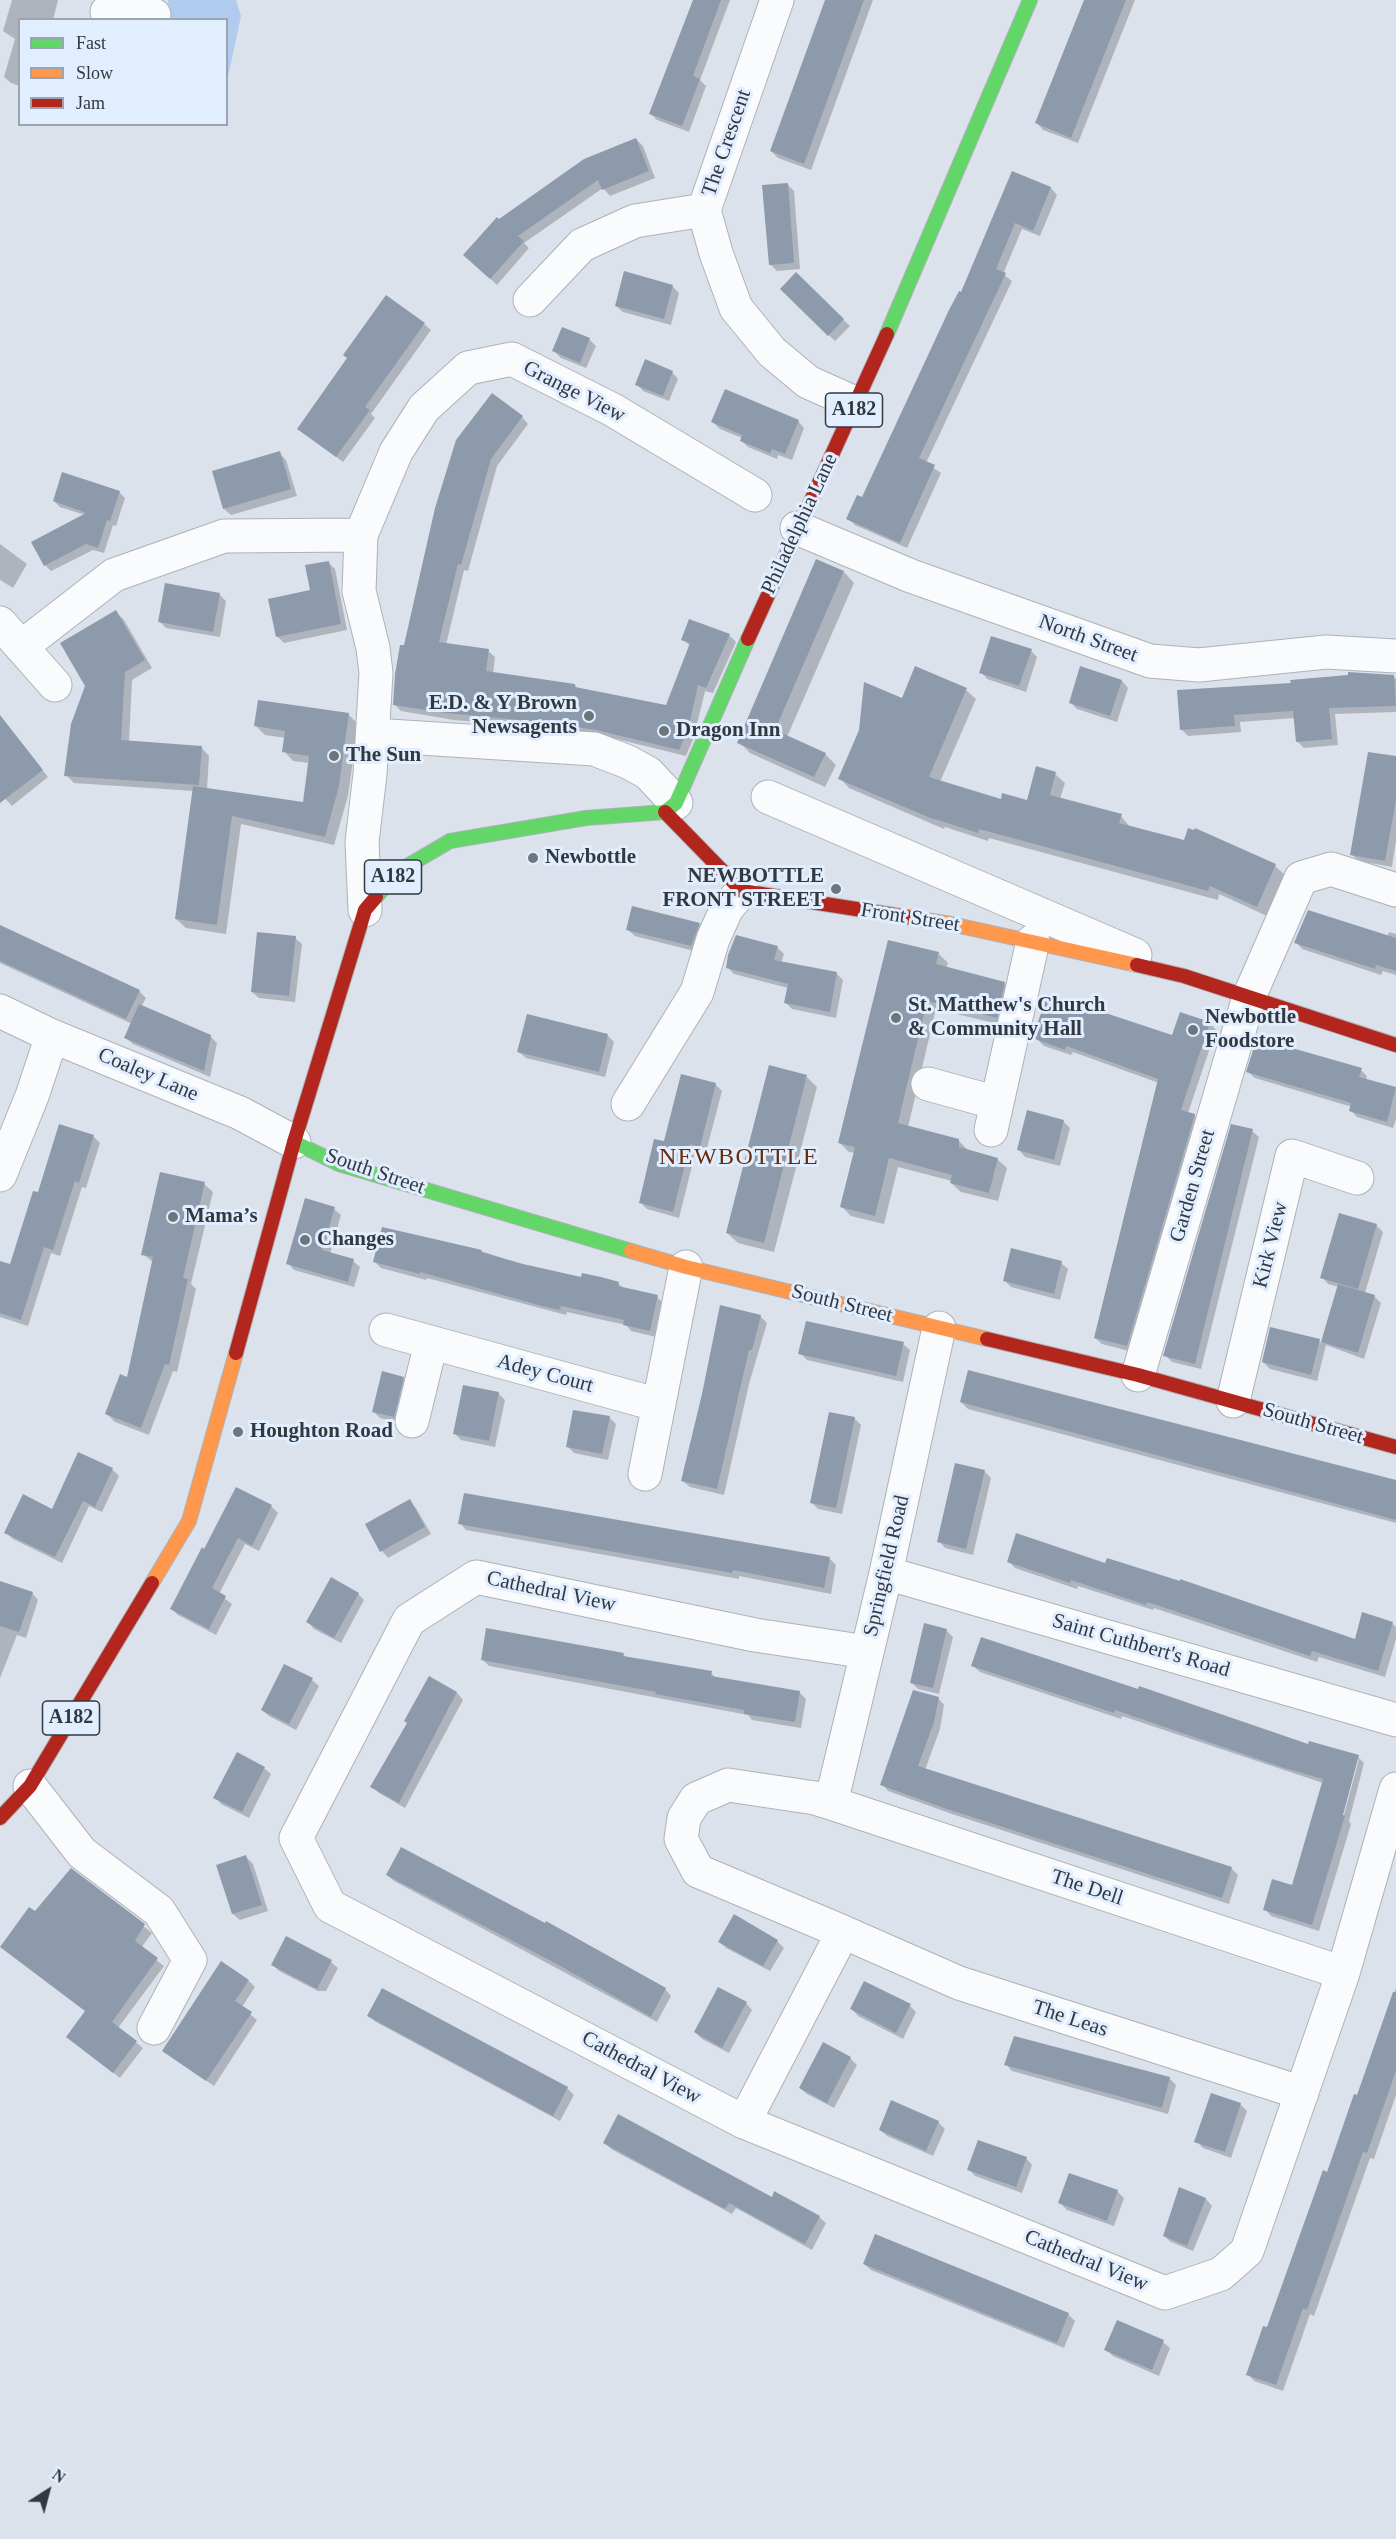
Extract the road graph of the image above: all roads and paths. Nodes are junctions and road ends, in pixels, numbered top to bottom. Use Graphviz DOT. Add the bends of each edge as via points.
graph roads {
  1 [pos="777,0"];
  2 [pos="1030,0"];
  3 [pos="108,10"];
  4 [pos="154,15"];
  5 [pos="704,210"];
  6 [pos="530,300"];
  7 [pos="857,404"];
  8 [pos="755,495"];
  9 [pos="796,528"];
  10 [pos="362,535"];
  11 [pos="11,635"];
  12 [pos="1396,656"];
  13 [pos="55,685"];
  14 [pos="373,735"];
  15 [pos="768,797"];
  16 [pos="671,808"];
  17 [pos="1396,890"];
  18 [pos="742,891"];
  19 [pos="364,910"];
  20 [pos="1033,941"];
  21 [pos="1184,976"];
  22 [pos="1249,996"];
  23 [pos="0,1011"];
  24 [pos="52,1036"];
  25 [pos="1396,1045"];
  26 [pos="928,1084"];
  27 [pos="628,1104"];
  28 [pos="294,1142"];
  29 [pos="0,1175"];
  30 [pos="1357,1178"];
  31 [pos="686,1267"];
  32 [pos="939,1328"];
  33 [pos="386,1330"];
  34 [pos="431,1343"];
  35 [pos="1138,1375"];
  36 [pos="1233,1401"];
  37 [pos="659,1405"];
  38 [pos="412,1421"];
  39 [pos="1396,1447"];
  40 [pos="645,1474"];
  41 [pos="886,1573"];
  42 [pos="867,1652"];
  43 [pos="1396,1720"];
  44 [pos="30,1786"];
  45 [pos="1396,1789"];
  46 [pos="831,1803"];
  47 [pos="0,1818"];
  48 [pos="843,1932"];
  49 [pos="1343,1973"];
  50 [pos="154,2028"];
  51 [pos="1302,2093"];
  52 [pos="744,2122"];
  1 -- 5 [label="street, The Crescent"];
  2 -- 7 [label="main road, Philadelphia Lane / A182"];
  3 -- 4 [label="street"];
  5 -- 6 [label="street" via="635,220 582,245"];
  5 -- 7 [label="street, The Crescent" via="736,308 772,352 808,382"];
  7 -- 9 [label="main road, Philadelphia Lane / A182"];
  8 -- 10 [label="street, Grange View" via="613,410 512,359 468,368 424,408 396,452"];
  9 -- 12 [label="street, North Street" via="911,576 1150,661 1199,664 1326,652"];
  9 -- 16 [label="main road, Philadelphia Lane / A182"];
  10 -- 11 [label="street" via="224,536 114,575"];
  10 -- 14 [label="street, Grange View" via="359,591 376,673"];
  11 -- 13 [label="street"];
  14 -- 16 [label="street" via="594,749 648,773"];
  14 -- 19 [label="street" via="362,842"];
  15 -- 21 [label="street, Front Street"];
  16 -- 18 [label="main road"];
  16 -- 19 [label="main road, A182" via="450,841 399,871"];
  17 -- 22 [label="street, Garden Street" via="1331,869 1301,878"];
  18 -- 20 [label="main road, Front Street"];
  18 -- 27 [label="street" via="727,908 713,939 697,992"];
  19 -- 28 [label="main road, A182"];
  20 -- 21 [label="main road, Front Street"];
  20 -- 26 [label="street" via="994,1117"];
  21 -- 22 [label="main road, Front Street"];
  22 -- 25 [label="main road, Front Street"];
  22 -- 35 [label="street, Garden Street"];
  23 -- 24 [label="street, Coaley Lane"];
  24 -- 28 [label="street, Coaley Lane" via="240,1113"];
  24 -- 29 [label="street"];
  28 -- 31 [label="main road, South Street" via="339,1164"];
  28 -- 44 [label="main road, A182" via="189,1521"];
  30 -- 36 [label="street, Kirk View" via="1292,1155"];
  31 -- 32 [label="main road, South Street"];
  31 -- 37 [label="street"];
  32 -- 35 [label="main road, South Street"];
  32 -- 41 [label="street, Springfield Road"];
  33 -- 34 [label="street, Adey Court"];
  34 -- 37 [label="street, Adey Court"];
  34 -- 38 [label="street"];
  35 -- 36 [label="main road, South Street"];
  36 -- 39 [label="main road, South Street"];
  37 -- 40 [label="street"];
  41 -- 42 [label="street, Springfield Road"];
  41 -- 43 [label="street, Saint Cuthbert's Road"];
  42 -- 46 [label="street, Springfield Road"];
  42 -- 52 [label="street, Cathedral View" via="755,1635 476,1577 409,1620 296,1838 330,1906"];
  44 -- 47 [label="main road, A182"];
  44 -- 50 [label="street" via="82,1853 159,1911 190,1960"];
  45 -- 49 [label="street, Cathedral View"];
  46 -- 48 [label="street, The Dell" via="728,1785 696,1799 684,1818 681,1839 698,1871"];
  46 -- 49 [label="street, The Dell"];
  48 -- 51 [label="street, The Leas" via="959,1983"];
  48 -- 52 [label="street"];
  49 -- 51 [label="street, Cathedral View"];
  51 -- 52 [label="street, Cathedral View" via="1247,2251 1221,2274 1165,2294"];
}
